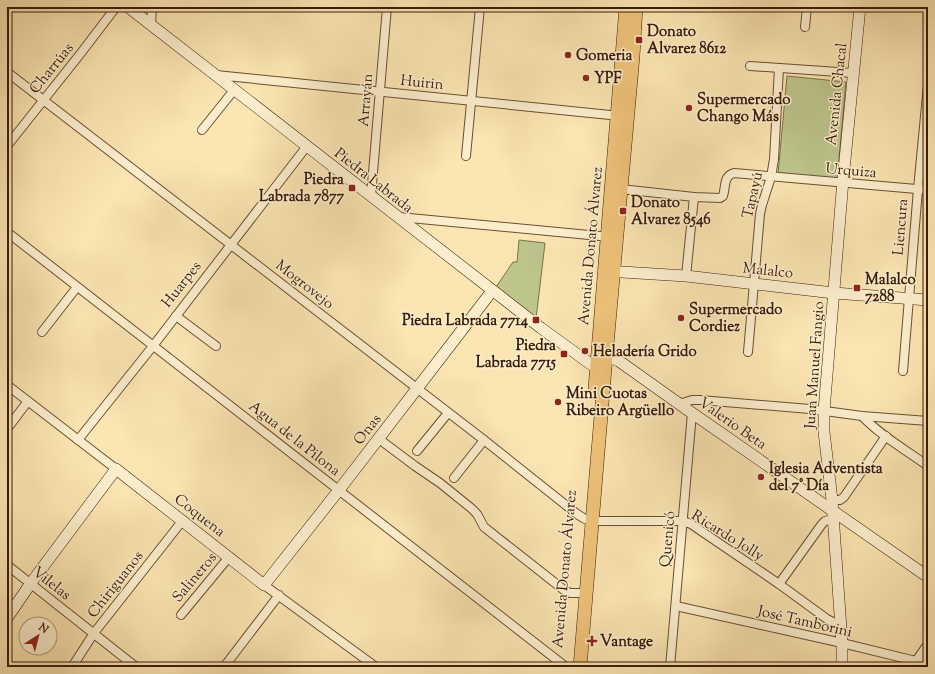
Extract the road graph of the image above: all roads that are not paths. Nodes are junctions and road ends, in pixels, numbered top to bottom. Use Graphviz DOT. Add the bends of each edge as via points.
graph roads {
  1 [pos="116,7"];
  2 [pos="128,7"];
  3 [pos="152,7"];
  4 [pos="387,7"];
  5 [pos="480,7"];
  6 [pos="626,7"];
  7 [pos="636,7"];
  8 [pos="807,7"];
  9 [pos="860,7"];
  10 [pos="151,25"];
  11 [pos="805,27"];
  12 [pos="750,66"];
  13 [pos="626,68"];
  14 [pos="779,68"];
  15 [pos="7,72"];
  16 [pos="853,73"];
  17 [pos="215,75"];
  18 [pos="928,85"];
  19 [pos="234,90"];
  20 [pos="380,92"];
  21 [pos="44,100"];
  22 [pos="472,101"];
  23 [pos="622,117"];
  24 [pos="202,130"];
  25 [pos="7,146"];
  26 [pos="306,146"];
  27 [pos="466,156"];
  28 [pos="771,177"];
  29 [pos="843,184"];
  30 [pos="621,189"];
  31 [pos="918,189"];
  32 [pos="928,190"];
  33 [pos="371,196"];
  34 [pos="694,197"];
  35 [pos="397,216"];
  36 [pos="7,232"];
  37 [pos="612,238"];
  38 [pos="231,245"];
  39 [pos="609,271"];
  40 [pos="686,276"];
  41 [pos="755,284"];
  42 [pos="77,287"];
  43 [pos="492,291"];
  44 [pos="834,293"];
  45 [pos="909,298"];
  46 [pos="928,300"];
  47 [pos="176,316"];
  48 [pos="42,332"];
  49 [pos="153,346"];
  50 [pos="216,346"];
  51 [pos="748,352"];
  52 [pos="601,361"];
  53 [pos="903,370"];
  54 [pos="7,385"];
  55 [pos="417,389"];
  56 [pos="28,401"];
  57 [pos="679,404"];
  58 [pos="824,411"];
  59 [pos="448,413"];
  60 [pos="692,413"];
  61 [pos="862,416"];
  62 [pos="928,421"];
  63 [pos="7,429"];
  64 [pos="886,436"];
  65 [pos="379,439"];
  66 [pos="78,440"];
  67 [pos="484,440"];
  68 [pos="417,451"];
  69 [pos="928,466"];
  70 [pos="116,469"];
  71 [pos="454,478"];
  72 [pos="339,490"];
  73 [pos="833,510"];
  74 [pos="183,520"];
  75 [pos="589,520"];
  76 [pos="683,521"];
  77 [pos="229,557"];
  78 [pos="7,565"];
  79 [pos="928,577"];
  80 [pos="31,584"];
  81 [pos="779,584"];
  82 [pos="264,585"];
  83 [pos="579,593"];
  84 [pos="279,595"];
  85 [pos="676,606"];
  86 [pos="181,615"];
  87 [pos="7,618"];
  88 [pos="841,626"];
  89 [pos="94,633"];
  90 [pos="842,643"];
  91 [pos="928,644"];
  92 [pos="916,661"];
  93 [pos="928,664"];
  94 [pos="72,667"];
  95 [pos="136,667"];
  96 [pos="224,667"];
  97 [pos="376,667"];
  98 [pos="566,667"];
  99 [pos="572,667"];
  100 [pos="580,667"];
  101 [pos="670,667"];
  102 [pos="842,667"];
  1 -- 21 [label="street, Charrúas"];
  2 -- 10 [label="main road, Piedra Labrada"];
  3 -- 10 [label="street"];
  4 -- 20 [label="street, Arrayán"];
  5 -- 22 [label="street"];
  6 -- 13 [label="main road, Avenida Donato Álvarez"];
  7 -- 13 [label="main road, Avenida Donato Álvarez"];
  8 -- 11 [label="street"];
  9 -- 16 [label="main road, Avenida Chacal"];
  10 -- 17 [label="main road, Piedra Labrada"];
  12 -- 14 [label="street"];
  13 -- 23 [label="main road, Avenida Donato Álvarez"];
  14 -- 16 [label="street"];
  14 -- 28 [label="street, Tapayú"];
  15 -- 21 [label="street, Mogrovejo"];
  16 -- 29 [label="main road, Avenida Chacal"];
  17 -- 19 [label="main road, Piedra Labrada"];
  17 -- 20 [label="street, Huirin"];
  18 -- 31 [label="street, Liencura"];
  19 -- 24 [label="street"];
  19 -- 26 [label="main road, Piedra Labrada"];
  20 -- 22 [label="street, Huirin"];
  20 -- 33 [label="street, Arrayán"];
  21 -- 25 [label="street, Charrúas"];
  21 -- 38 [label="street, Mogrovejo"];
  22 -- 23 [label="street, Huirin"];
  22 -- 27 [label="street"];
  23 -- 30 [label="main road, Avenida Donato Álvarez"];
  23 -- 37 [label="main road, Avenida Donato Álvarez"];
  26 -- 33 [label="main road, Piedra Labrada"];
  26 -- 38 [label="street, Huarpes"];
  28 -- 29 [label="street, Urquiza"];
  28 -- 34 [label="street, Urquiza" via="732,174 727,178 723,196 720,198"];
  28 -- 41 [label="street, Tapayú" via="760,214"];
  29 -- 31 [label="street, Urquiza"];
  29 -- 44 [label="main road, Juan Manuel Fangio"];
  30 -- 34 [label="street"];
  30 -- 37 [label="main road, Avenida Donato Álvarez"];
  31 -- 32 [label="street, Urquiza"];
  31 -- 45 [label="street, Liencura"];
  33 -- 35 [label="main road, Piedra Labrada"];
  34 -- 40 [label="street"];
  35 -- 37 [label="street"];
  35 -- 43 [label="main road, Piedra Labrada"];
  36 -- 42 [label="street, Agua de la Pilona"];
  37 -- 39 [label="main road, Avenida Donato Álvarez"];
  38 -- 47 [label="street, Huarpes"];
  38 -- 55 [label="street, Mogrovejo"];
  39 -- 40 [label="main road, Malalco"];
  39 -- 52 [label="main road, Avenida Donato Álvarez"];
  40 -- 41 [label="main road, Malalco"];
  41 -- 44 [label="main road, Malalco"];
  41 -- 51 [label="street, Tapayú"];
  42 -- 48 [label="street"];
  42 -- 49 [label="street, Agua de la Pilona"];
  43 -- 52 [label="main road, Piedra Labrada" via="540,328"];
  43 -- 55 [label="main road, Onas"];
  44 -- 45 [label="main road, Malalco"];
  44 -- 58 [label="main road, Juan Manuel Fangio"];
  45 -- 46 [label="main road, Malalco"];
  45 -- 53 [label="street, Liencura"];
  47 -- 49 [label="street, Huarpes"];
  47 -- 50 [label="street"];
  49 -- 66 [label="street, Huarpes"];
  49 -- 72 [label="street, Agua de la Pilona"];
  52 -- 57 [label="main road, Valerio Beta" via="619,360"];
  52 -- 75 [label="main road, Avenida Donato Álvarez"];
  54 -- 56 [label="street, Coquena"];
  55 -- 59 [label="street, Mogrovejo"];
  55 -- 65 [label="main road, Onas"];
  56 -- 63 [label="street"];
  56 -- 66 [label="street, Coquena"];
  57 -- 58 [label="street" via="700,400"];
  57 -- 60 [label="main road, Valerio Beta"];
  58 -- 61 [label="street"];
  58 -- 73 [label="main road, Juan Manuel Fangio"];
  59 -- 67 [label="street, Mogrovejo"];
  59 -- 68 [label="street"];
  60 -- 73 [label="main road, Valerio Beta"];
  60 -- 76 [label="street, Quenicó"];
  61 -- 62 [label="street"];
  61 -- 64 [label="street"];
  64 -- 69 [label="street"];
  64 -- 73 [label="street"];
  65 -- 72 [label="main road, Onas"];
  65 -- 83 [label="street" via="471,508 484,527 564,590"];
  66 -- 70 [label="street, Coquena"];
  67 -- 71 [label="street"];
  67 -- 75 [label="street, Mogrovejo" via="577,514"];
  70 -- 74 [label="main road, Coquena"];
  70 -- 80 [label="main road"];
  72 -- 82 [label="main road, Onas"];
  72 -- 98 [label="street, Agua de la Pilona"];
  73 -- 79 [label="main road, Valerio Beta"];
  73 -- 81 [label="street"];
  73 -- 88 [label="main road, Juan Manuel Fangio"];
  74 -- 77 [label="main road, Coquena"];
  74 -- 89 [label="street, Chiriguanos"];
  75 -- 76 [label="street, Ricardo Jolly"];
  75 -- 83 [label="main road, Avenida Donato Álvarez"];
  75 -- 100 [label="main road, Avenida Donato Álvarez"];
  76 -- 81 [label="street, Ricardo Jolly"];
  76 -- 85 [label="street, Quenicó"];
  77 -- 82 [label="main road, Coquena"];
  77 -- 86 [label="street, Salineros"];
  78 -- 80 [label="street, Vilelas"];
  80 -- 87 [label="main road"];
  80 -- 89 [label="street, Vilelas"];
  81 -- 88 [label="street, Ricardo Jolly" via="827,619"];
  82 -- 84 [label="street, Coquena"];
  83 -- 99 [label="main road, Avenida Donato Álvarez"];
  84 -- 96 [label="street"];
  84 -- 97 [label="street, Coquena"];
  85 -- 90 [label="street, José Tamborini"];
  85 -- 101 [label="street, Quenicó"];
  88 -- 90 [label="main road, Juan Manuel Fangio"];
  89 -- 94 [label="street, Chiriguanos"];
  89 -- 95 [label="street, Vilelas"];
  90 -- 92 [label="street, José Tamborini"];
  90 -- 102 [label="main road, Juan Manuel Fangio"];
  91 -- 92 [label="street"];
  92 -- 93 [label="street, José Tamborini"];
}
